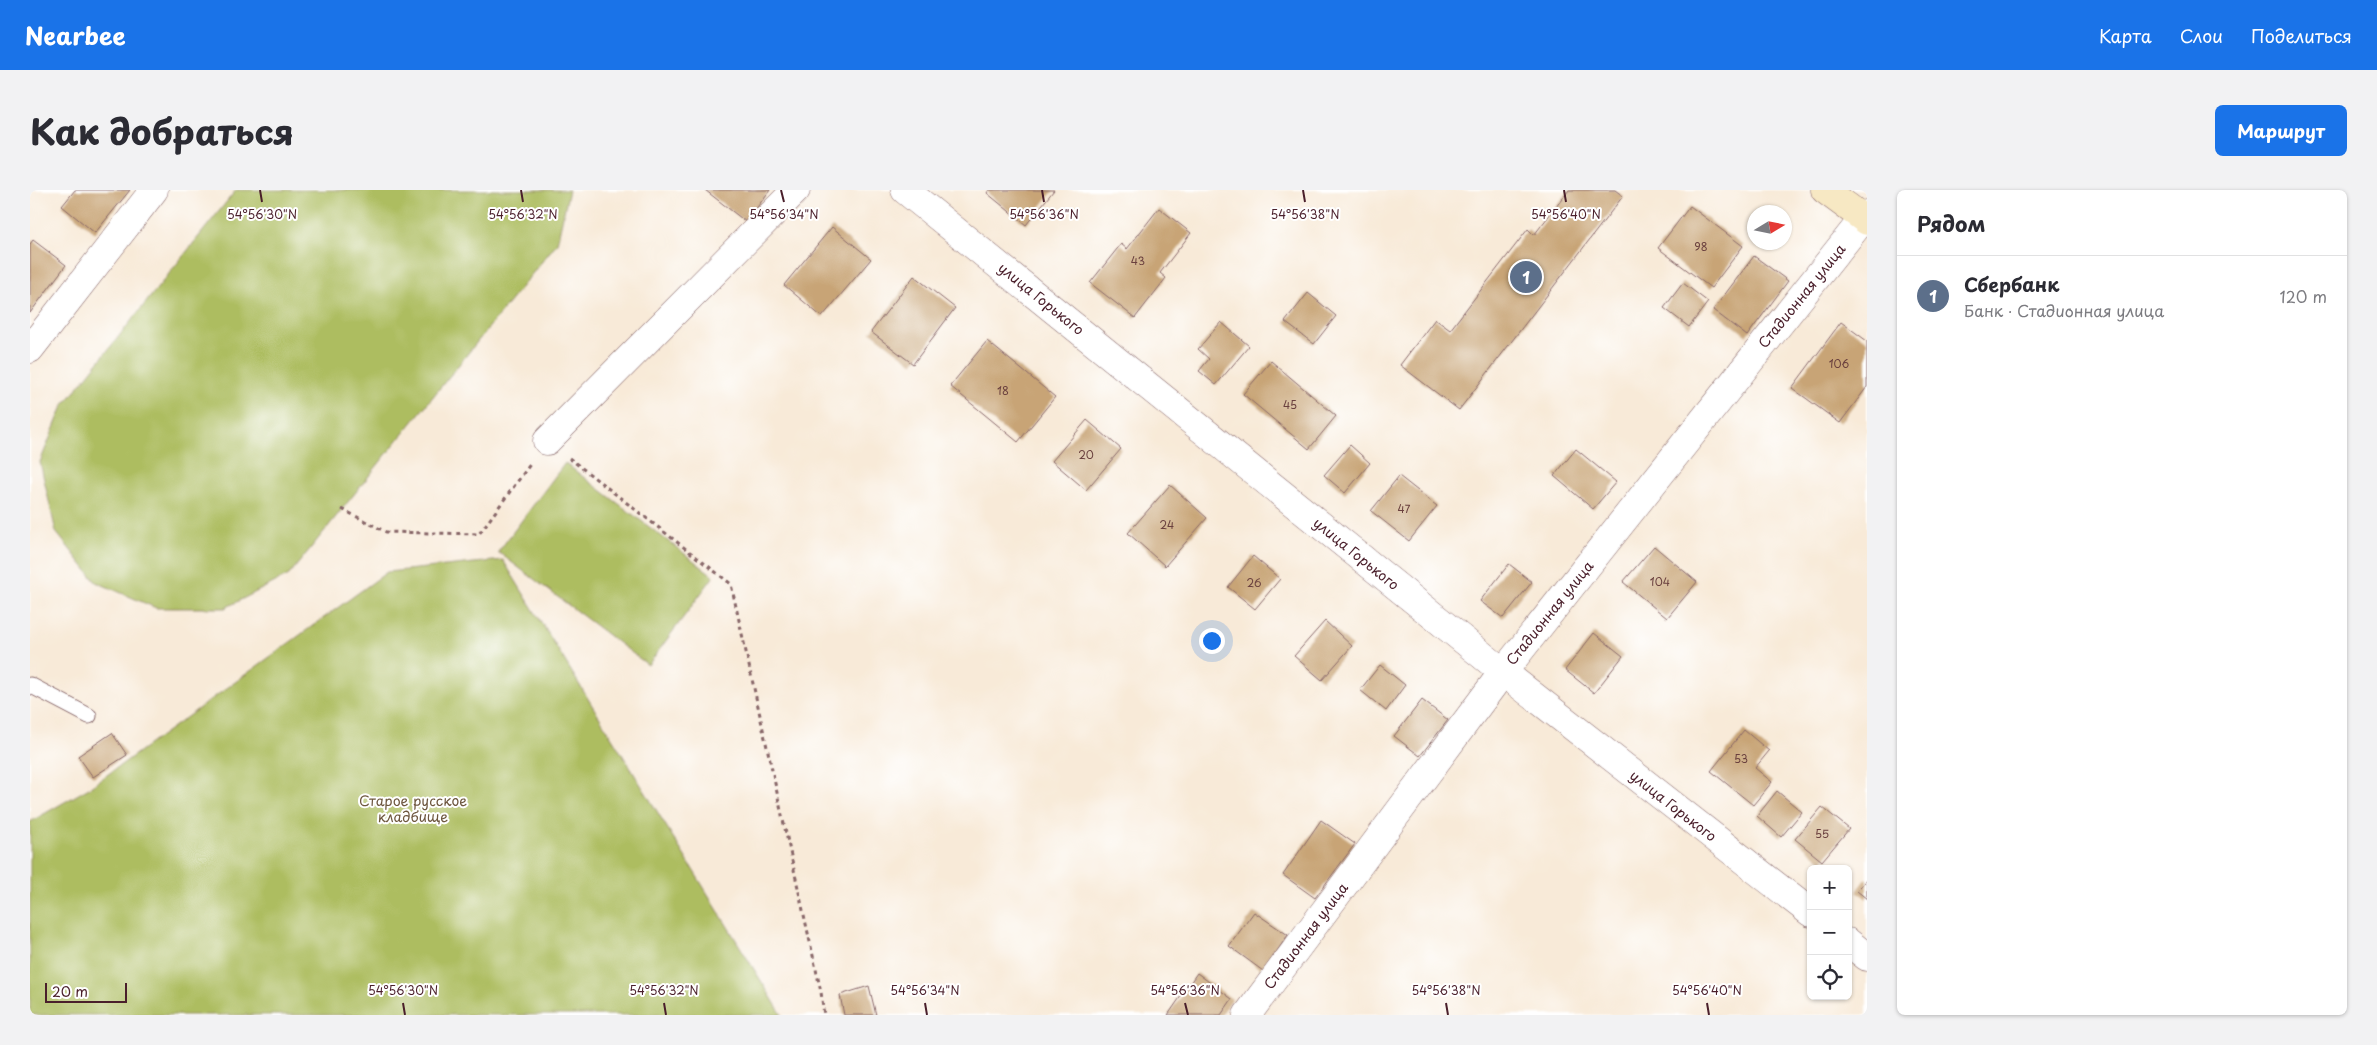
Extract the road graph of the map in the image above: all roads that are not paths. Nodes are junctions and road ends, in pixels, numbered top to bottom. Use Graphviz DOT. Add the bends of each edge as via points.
graph roads {
  1 [pos="154,190"];
  2 [pos="796,190"];
  3 [pos="905,190"];
  4 [pos="1825,190"];
  5 [pos="1866,218"];
  6 [pos="30,349"];
  7 [pos="547,441"];
  8 [pos="1503,672"];
  9 [pos="30,685"];
  10 [pos="89,716"];
  11 [pos="1807,910"];
  12 [pos="1852,945"];
  13 [pos="1867,957"];
  14 [pos="1247,1015"];
  1 -- 6 [label="street"];
  2 -- 7 [label="street"];
  3 -- 8 [label="street, улица Горького"];
  4 -- 5 [label="main road"];
  5 -- 8 [label="street, Стадионная улица"];
  8 -- 11 [label="street, улица Горького"];
  8 -- 14 [label="street, Стадионная улица"];
  9 -- 10 [label="lane"];
  12 -- 13 [label="street"];
}
